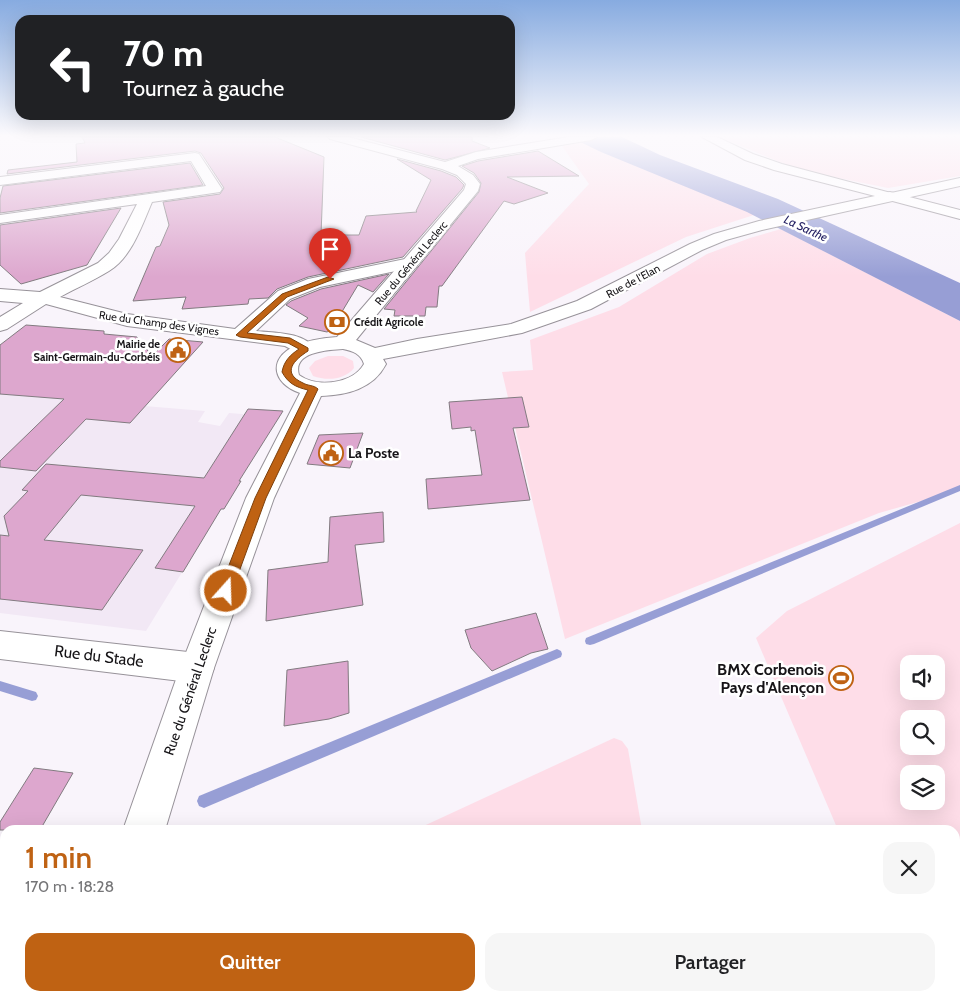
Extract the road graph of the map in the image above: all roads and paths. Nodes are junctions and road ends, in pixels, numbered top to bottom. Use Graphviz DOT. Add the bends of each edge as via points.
graph roads {
  1 [pos="212,184"];
  2 [pos="473,184"];
  3 [pos="843,184"];
  4 [pos="951,184"];
  5 [pos="890,196"];
  6 [pos="146,200"];
  7 [pos="960,216"];
  8 [pos="0,219"];
  9 [pos="410,262"];
  10 [pos="0,295"];
  11 [pos="42,298"];
  12 [pos="0,325"];
  13 [pos="240,335"];
  14 [pos="343,343"];
  15 [pos="305,350"];
  16 [pos="372,355"];
  17 [pos="313,389"];
  18 [pos="0,645"];
  19 [pos="197,668"];
  20 [pos="146,825"];
  1 -- 6 [label="street" via="215,189"];
  2 -- 9 [label="street, Rue du Général Leclerc" via="471,191"];
  3 -- 5 [label="street"];
  4 -- 5 [label="street, Rue de l'Elan"];
  5 -- 7 [label="street"];
  5 -- 16 [label="street, Rue de l'Elan" via="758,226 696,246 609,294 515,329"];
  6 -- 8 [label="street"];
  6 -- 11 [label="street" via="115,257 89,275"];
  9 -- 13 [label="street" via="314,283 284,295"];
  9 -- 14 [label="street, Rue du Général Leclerc"];
  10 -- 11 [label="street"];
  11 -- 12 [label="street"];
  11 -- 13 [label="street, Rue du Champ des Vignes" via="96,314"];
  13 -- 15 [label="street, Rue du Champ des Vignes" via="290,340"];
  14 -- 15 [label="street"];
  14 -- 16 [label="street" via="361,347"];
  15 -- 17 [label="street" via="288,364 287,372 300,385"];
  16 -- 17 [label="street" via="375,364 370,373 356,383"];
  17 -- 19 [label="street, Rue du Général Leclerc" via="260,498"];
  18 -- 19 [label="street, Rue du Stade"];
  19 -- 20 [label="street, Rue du Général Leclerc"];
}
